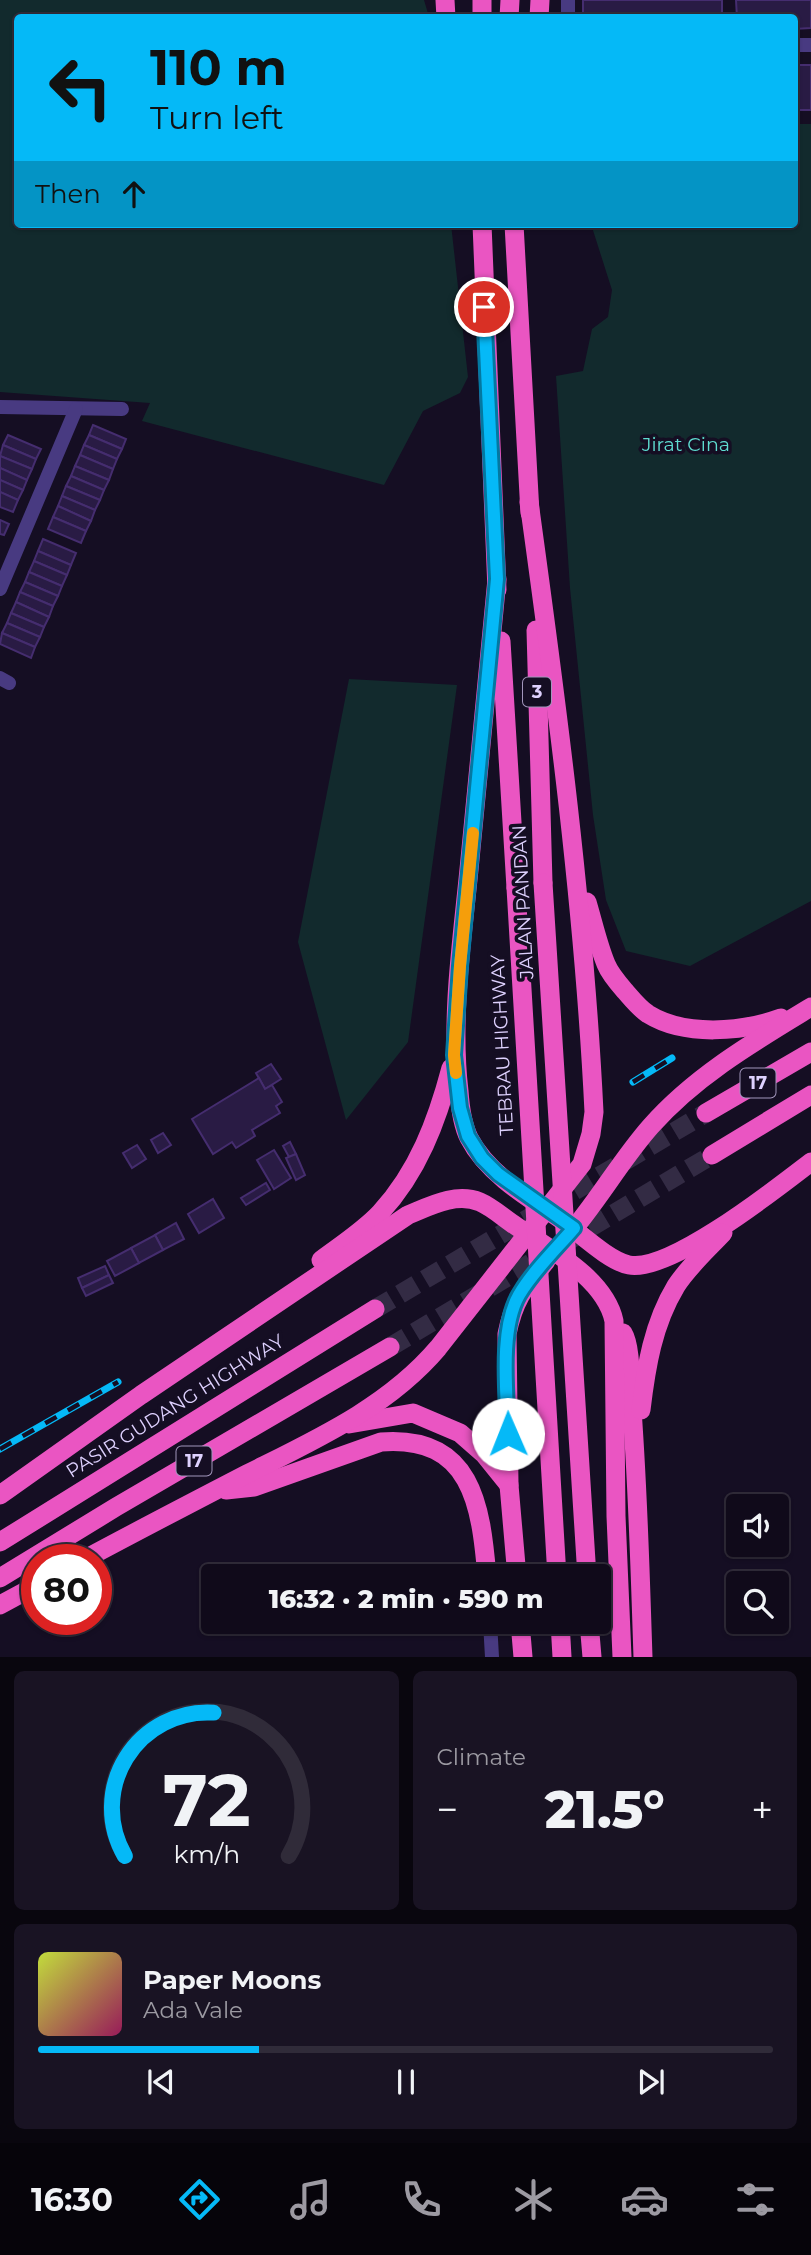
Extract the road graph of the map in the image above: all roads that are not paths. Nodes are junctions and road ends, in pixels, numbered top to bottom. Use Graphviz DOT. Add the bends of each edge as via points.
graph roads {
  1 [pos="475,228"];
  2 [pos="482,228"];
  3 [pos="514,228"];
  4 [pos="523,228"];
  5 [pos="481,254"];
  6 [pos="515,258"];
  7 [pos="0,407"];
  8 [pos="76,409"];
  9 [pos="122,410"];
  10 [pos="529,502"];
  11 [pos="497,579"];
  12 [pos="0,589"];
  13 [pos="574,861"];
  14 [pos="516,888"];
  15 [pos="810,1008"];
  16 [pos="811,1052"];
  17 [pos="454,1055"];
  18 [pos="811,1095"];
  19 [pos="706,1113"];
  20 [pos="712,1155"];
  21 [pos="811,1162"];
  22 [pos="547,1210"];
  23 [pos="741,1215"];
  24 [pos="574,1228"];
  25 [pos="527,1234"];
  26 [pos="554,1252"];
  27 [pos="374,1309"];
  28 [pos="614,1321"];
  29 [pos="390,1347"];
  30 [pos="141,1395"];
  31 [pos="344,1425"];
  32 [pos="636,1459"];
  33 [pos="509,1485"];
  34 [pos="213,1492"];
  35 [pos="0,1495"];
  36 [pos="0,1542"];
  37 [pos="112,1545"];
  38 [pos="486,1564"];
  39 [pos="516,1564"];
  40 [pos="556,1564"];
  41 [pos="586,1564"];
  42 [pos="0,1578"];
  43 [pos="21,1594"];
  44 [pos="0,1605"];
  45 [pos="491,1634"];
  46 [pos="521,1634"];
  47 [pos="561,1634"];
  48 [pos="590,1634"];
  49 [pos="492,1657"];
  50 [pos="523,1657"];
  51 [pos="562,1657"];
  52 [pos="592,1657"];
  53 [pos="622,1657"];
  54 [pos="643,1657"];
  1 -- 5 [label="highway"];
  2 -- 5 [label="highway, JALAN PANDAN / 3"];
  3 -- 6 [label="highway, JALAN PANDAN / 3"];
  4 -- 6 [label="highway"];
  5 -- 11 [label="highway, JALAN PANDAN / 3"];
  6 -- 10 [label="highway, JALAN PANDAN / 3"];
  7 -- 8 [label="street"];
  8 -- 9 [label="street"];
  8 -- 12 [label="street"];
  10 -- 13 [label="highway"];
  10 -- 41 [label="highway, JALAN PANDAN / 3, bridge" via="543,883"];
  11 -- 14 [label="highway, JALAN PANDAN / 3"];
  11 -- 17 [label="highway"];
  13 -- 15 [label="highway" via="606,966 648,1014 695,1029 727,1030 763,1025"];
  13 -- 22 [label="highway" via="594,1112 582,1164"];
  14 -- 40 [label="highway, TEBRAU HIGHWAY / 3, bridge"];
  15 -- 24 [label="highway" via="720,1065 675,1101"];
  16 -- 19 [label="highway, 17"];
  17 -- 22 [label="highway" via="468,1136 498,1174"];
  17 -- 30 [label="highway" via="430,1136 415,1166 379,1214"];
  18 -- 20 [label="highway, 17"];
  21 -- 23 [label="highway"];
  22 -- 24 [label="highway"];
  22 -- 25 [label="highway"];
  23 -- 24 [label="highway" via="649,1264 628,1265"];
  23 -- 32 [label="highway" via="677,1286 659,1321 645,1368"];
  24 -- 26 [label="highway"];
  25 -- 26 [label="highway"];
  25 -- 30 [label="highway" via="480,1202 457,1198 437,1203 408,1216"];
  25 -- 31 [label="highway" via="421,1367"];
  26 -- 28 [label="highway" via="604,1296"];
  26 -- 33 [label="highway" via="519,1294 511,1313 507,1334"];
  27 -- 36 [label="highway, PASIR GUDANG HIGHWAY / 17"];
  28 -- 32 [label="highway" via="626,1336"];
  28 -- 53 [label="highway"];
  29 -- 42 [label="highway, 17"];
  30 -- 35 [label="highway"];
  31 -- 33 [label="highway" via="413,1413 460,1433"];
  31 -- 34 [label="highway"];
  32 -- 54 [label="highway"];
  33 -- 39 [label="highway"];
  34 -- 37 [label="highway"];
  34 -- 38 [label="highway" via="254,1487 381,1442 416,1442 449,1458 471,1486 483,1530"];
  43 -- 44 [label="highway"];
  45 -- 49 [label="street"];
  46 -- 50 [label="highway"];
  47 -- 51 [label="highway"];
  48 -- 52 [label="highway"];
}
